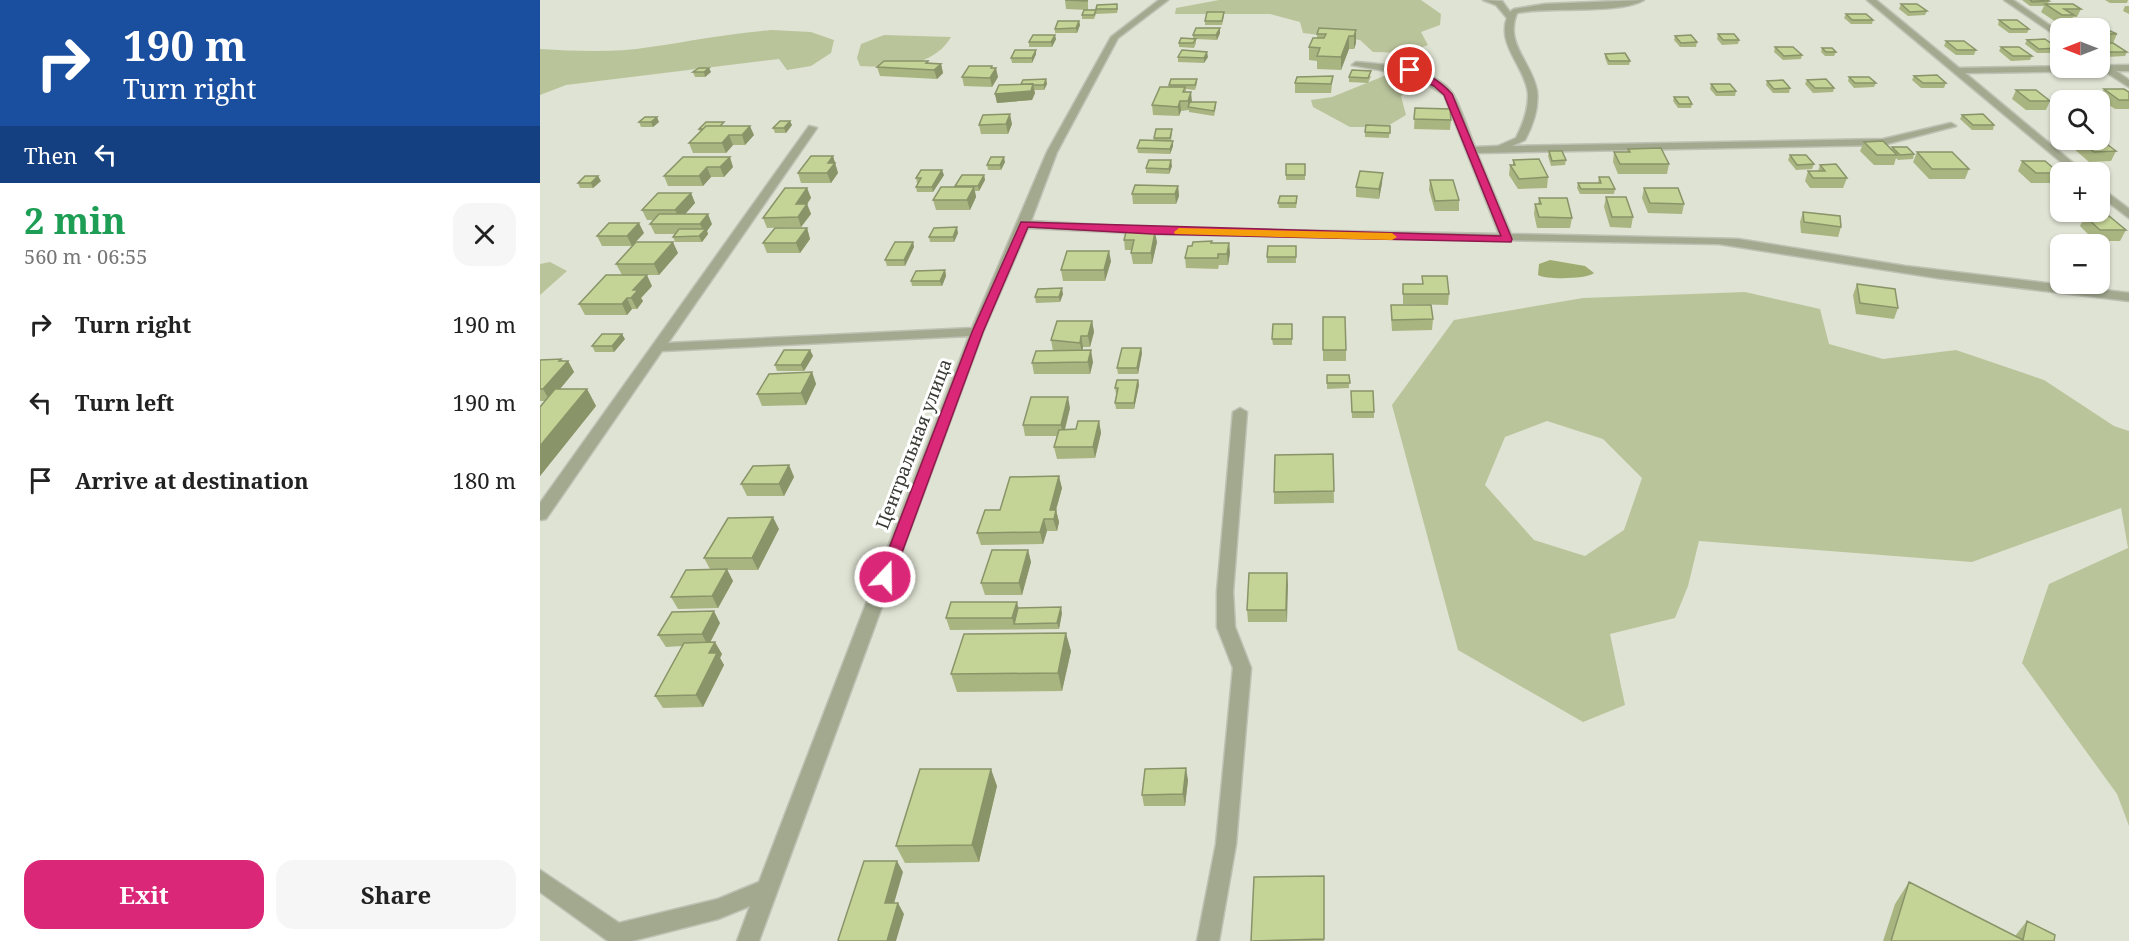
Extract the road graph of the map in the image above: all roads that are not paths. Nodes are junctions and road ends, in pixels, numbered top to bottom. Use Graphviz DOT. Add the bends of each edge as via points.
graph roads {
  1 [pos="1164,0"];
  2 [pos="1487,0"];
  3 [pos="1640,0"];
  4 [pos="1871,0"];
  5 [pos="2008,0"];
  6 [pos="1510,17"];
  7 [pos="2050,29"];
  8 [pos="1356,65"];
  9 [pos="2110,67"];
  10 [pos="2050,68"];
  11 [pos="2129,68"];
  12 [pos="1956,71"];
  13 [pos="2110,71"];
  14 [pos="2129,84"];
  15 [pos="1951,126"];
  16 [pos="812,128"];
  17 [pos="1471,150"];
  18 [pos="1491,150"];
  19 [pos="2067,162"];
  20 [pos="2110,199"];
  21 [pos="2129,215"];
  22 [pos="1024,224"];
  23 [pos="1507,239"];
  24 [pos="2129,297"];
  25 [pos="977,332"];
  26 [pos="660,347"];
  27 [pos="1240,412"];
  28 [pos="540,515"];
  29 [pos="540,880"];
  30 [pos="768,889"];
  31 [pos="750,937"];
  32 [pos="1208,941"];
  1 -- 22 [label="street, Центральная улица" via="1114,37 1052,152"];
  2 -- 6 [label="street" via="1499,3"];
  3 -- 6 [label="street" via="1534,6 1514,11"];
  4 -- 12 [label="street"];
  5 -- 7 [label="street"];
  6 -- 18 [label="street" via="1509,43 1531,84 1533,104 1520,140"];
  8 -- 17 [label="street" via="1410,70 1437,85 1448,94"];
  9 -- 11 [label="street"];
  10 -- 12 [label="street"];
  12 -- 19 [label="street"];
  13 -- 14 [label="street"];
  15 -- 18 [label="street" via="1883,142"];
  16 -- 26 [label="street"];
  17 -- 18 [label="street"];
  17 -- 23 [label="street"];
  20 -- 21 [label="street"];
  22 -- 23 [label="street" via="1152,231"];
  22 -- 25 [label="street, Центральная улица"];
  23 -- 24 [label="street" via="1752,244 1872,265"];
  25 -- 26 [label="street"];
  25 -- 30 [label="street, Центральная улица"];
  26 -- 28 [label="street"];
  27 -- 32 [label="street" via="1225,592 1226,627 1242,668 1226,844"];
  29 -- 30 [label="street" via="617,934 718,909"];
  30 -- 31 [label="street, Центральная улица"];
}
